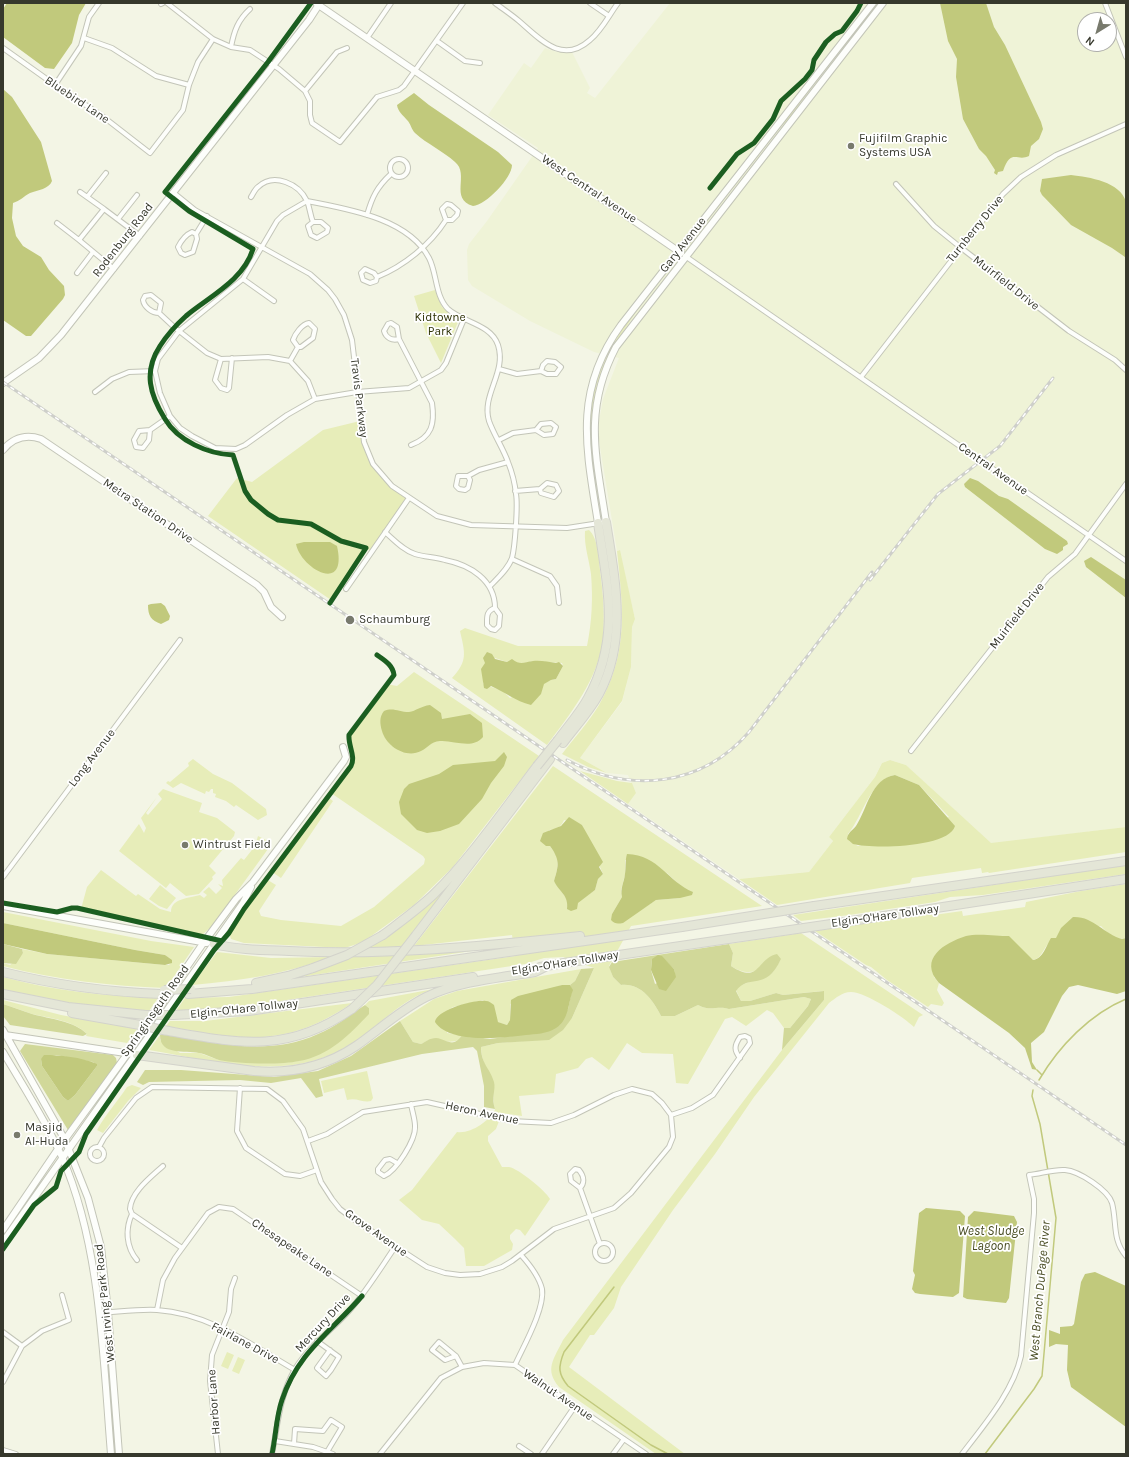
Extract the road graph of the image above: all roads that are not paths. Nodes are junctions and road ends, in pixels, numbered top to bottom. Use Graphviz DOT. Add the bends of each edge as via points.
graph roads {
  1 [pos="98,3"];
  2 [pos="167,3"];
  3 [pos="391,3"];
  4 [pos="463,3"];
  5 [pos="495,3"];
  6 [pos="590,3"];
  7 [pos="618,3"];
  8 [pos="873,3"];
  9 [pos="883,3"];
  10 [pos="1105,3"];
  11 [pos="318,4"];
  12 [pos="250,9"];
  13 [pos="609,16"];
  14 [pos="84,38"];
  15 [pos="367,38"];
  16 [pos="213,40"];
  17 [pos="436,41"];
  18 [pos="231,47"];
  19 [pos="3,48"];
  20 [pos="347,48"];
  21 [pos="1126,57"];
  22 [pos="480,63"];
  23 [pos="273,65"];
  24 [pos="415,71"];
  25 [pos="54,85"];
  26 [pos="189,85"];
  27 [pos="305,91"];
  28 [pos="1126,124"];
  29 [pos="106,173"];
  30 [pos="391,174"];
  31 [pos="896,184"];
  32 [pos="80,192"];
  33 [pos="174,193"];
  34 [pos="137,195"];
  35 [pos="87,197"];
  36 [pos="251,197"];
  37 [pos="307,201"];
  38 [pos="104,209"];
  39 [pos="367,215"];
  40 [pos="207,216"];
  41 [pos="118,219"];
  42 [pos="446,220"];
  43 [pos="313,222"];
  44 [pos="57,223"];
  45 [pos="196,234"];
  46 [pos="140,236"];
  47 [pos="79,240"];
  48 [pos="261,247"];
  49 [pos="960,247"];
  50 [pos="421,248"];
  51 [pos="678,251"];
  52 [pos="93,252"];
  53 [pos="685,256"];
  54 [pos="114,269"];
  55 [pos="77,273"];
  56 [pos="377,277"];
  57 [pos="243,279"];
  58 [pos="274,301"];
  59 [pos="159,313"];
  60 [pos="464,319"];
  61 [pos="179,331"];
  62 [pos="399,339"];
  63 [pos="298,347"];
  64 [pos="232,358"];
  65 [pos="221,359"];
  66 [pos="290,361"];
  67 [pos="499,369"];
  68 [pos="1126,370"];
  69 [pos="155,371"];
  70 [pos="542,371"];
  71 [pos="861,377"];
  72 [pos="420,382"];
  73 [pos="3,383"];
  74 [pos="95,392"];
  75 [pos="357,392"];
  76 [pos="315,399"];
  77 [pos="170,416"];
  78 [pos="150,430"];
  79 [pos="536,430"];
  80 [pos="499,440"];
  81 [pos="411,445"];
  82 [pos="3,450"];
  83 [pos="508,462"];
  84 [pos="468,476"];
  85 [pos="1126,484"];
  86 [pos="540,490"];
  87 [pos="515,491"];
  88 [pos="409,498"];
  89 [pos="602,522"];
  90 [pos="515,527"];
  91 [pos="385,532"];
  92 [pos="1090,536"];
  93 [pos="512,559"];
  94 [pos="1126,561"];
  95 [pos="490,586"];
  96 [pos="346,589"];
  97 [pos="559,603"];
  98 [pos="495,608"];
  99 [pos="282,617"];
  100 [pos="180,640"];
  101 [pos="343,747"];
  102 [pos="911,751"];
  103 [pos="540,768"];
  104 [pos="1126,857"];
  105 [pos="1126,861"];
  106 [pos="1096,864"];
  107 [pos="3,877"];
  108 [pos="1126,879"];
  109 [pos="253,882"];
  110 [pos="3,906"];
  111 [pos="204,942"];
  112 [pos="214,944"];
  113 [pos="514,947"];
  114 [pos="545,967"];
  115 [pos="3,972"];
  116 [pos="190,992"];
  117 [pos="3,994"];
  118 [pos="37,1002"];
  119 [pos="4,1034"];
  120 [pos="3,1052"];
  121 [pos="128,1053"];
  122 [pos="137,1055"];
  123 [pos="740,1058"];
  124 [pos="240,1088"];
  125 [pos="411,1104"];
  126 [pos="671,1115"];
  127 [pos="65,1140"];
  128 [pos="308,1141"];
  129 [pos="100,1147"];
  130 [pos="58,1149"];
  131 [pos="69,1149"];
  132 [pos="63,1158"];
  133 [pos="397,1163"];
  134 [pos="163,1166"];
  135 [pos="317,1170"];
  136 [pos="580,1188"];
  137 [pos="132,1214"];
  138 [pos="589,1217"];
  139 [pos="3,1230"];
  140 [pos="3,1242"];
  141 [pos="600,1244"];
  142 [pos="395,1247"];
  143 [pos="182,1248"];
  144 [pos="521,1255"];
  145 [pos="1126,1256"];
  146 [pos="137,1260"];
  147 [pos="235,1278"];
  148 [pos="62,1295"];
  149 [pos="362,1296"];
  150 [pos="156,1310"];
  151 [pos="108,1312"];
  152 [pos="99,1313"];
  153 [pos="224,1329"];
  154 [pos="3,1332"];
  155 [pos="317,1341"];
  156 [pos="22,1346"];
  157 [pos="330,1350"];
  158 [pos="456,1356"];
  159 [pos="515,1366"];
  160 [pos="462,1367"];
  161 [pos="294,1370"];
  162 [pos="3,1382"];
  163 [pos="575,1406"];
  164 [pos="624,1439"];
  165 [pos="274,1441"];
  166 [pos="294,1444"];
  167 [pos="519,1446"];
  168 [pos="3,1450"];
  169 [pos="324,1452"];
  170 [pos="16,1454"];
  171 [pos="111,1454"];
  172 [pos="119,1454"];
  173 [pos="218,1454"];
  174 [pos="272,1454"];
  175 [pos="333,1454"];
  176 [pos="381,1454"];
  177 [pos="531,1454"];
  178 [pos="542,1454"];
  179 [pos="613,1454"];
  180 [pos="646,1454"];
  181 [pos="962,1454"];
  1 -- 14 [label="street" via="89,17"];
  2 -- 16 [label="street"];
  3 -- 15 [label="street"];
  4 -- 17 [label="street"];
  5 -- 13 [label="street" via="544,44 566,50 580,47 591,40"];
  6 -- 13 [label="street"];
  7 -- 13 [label="street"];
  8 -- 51 [label="main road, Gary Avenue"];
  9 -- 53 [label="main road, Gary Avenue"];
  10 -- 21 [label="street"];
  11 -- 15 [label="main road, West Central Avenue"];
  11 -- 23 [label="main road, Rodenburg Road"];
  12 -- 18 [label="street" via="242,16 234,31"];
  14 -- 25 [label="street"];
  14 -- 26 [label="street" via="112,48 156,76"];
  15 -- 24 [label="main road, West Central Avenue"];
  16 -- 18 [label="street"];
  16 -- 26 [label="street" via="201,58"];
  17 -- 22 [label="street" via="465,61"];
  17 -- 24 [label="street"];
  18 -- 23 [label="street" via="250,50"];
  19 -- 25 [label="street, Bluebird Lane"];
  20 -- 27 [label="street" via="337,52"];
  23 -- 27 [label="street"];
  23 -- 33 [label="main road, Rodenburg Road"];
  24 -- 27 [label="street" via="401,89 377,97 340,142 312,123 310,101"];
  24 -- 51 [label="main road, West Central Avenue"];
  25 -- 26 [label="street, Bluebird Lane" via="101,114 150,153 183,110"];
  28 -- 49 [label="street, Turnberry Drive" via="1056,155 1022,177 991,208"];
  29 -- 35 [label="street"];
  30 -- 30 [label="street" via="393,162 400,159 406,162 407,173 399,177"];
  30 -- 39 [label="street" via="374,194"];
  31 -- 49 [label="street, Muirfield Drive" via="934,226"];
  32 -- 35 [label="street"];
  33 -- 40 [label="street, Travis Parkway"];
  33 -- 46 [label="main road, Rodenburg Road"];
  34 -- 41 [label="street"];
  35 -- 38 [label="street"];
  36 -- 37 [label="street" via="262,184 271,180 294,186"];
  37 -- 39 [label="street"];
  37 -- 43 [label="street"];
  37 -- 48 [label="street" via="281,216"];
  38 -- 41 [label="street"];
  38 -- 47 [label="street"];
  39 -- 50 [label="street" via="398,228"];
  40 -- 45 [label="street"];
  40 -- 48 [label="street, Travis Parkway"];
  41 -- 46 [label="street"];
  42 -- 50 [label="street"];
  43 -- 43 [label="street" via="310,223 308,230 314,238 327,232 328,228 321,222"];
  44 -- 47 [label="street"];
  45 -- 45 [label="street" via="193,252 185,256 178,247 188,234"];
  46 -- 54 [label="main road, Rodenburg Road"];
  47 -- 52 [label="street"];
  48 -- 57 [label="street"];
  48 -- 75 [label="street, Travis Parkway" via="315,278 335,298 352,340"];
  49 -- 68 [label="street, Muirfield Drive" via="1069,331 1115,360"];
  49 -- 71 [label="street, Turnberry Drive"];
  50 -- 56 [label="street" via="400,266"];
  50 -- 60 [label="street" via="430,259 445,306"];
  51 -- 53 [label="main road, West Central Avenue"];
  51 -- 89 [label="main road, Gary Avenue" via="616,331 603,353 592,383 587,404 586,436"];
  52 -- 54 [label="street"];
  52 -- 55 [label="street"];
  53 -- 71 [label="street, West Central Avenue"];
  53 -- 89 [label="main road, Gary Avenue" via="620,339 601,382 596,401 594,434"];
  54 -- 73 [label="main road, Rodenburg Road" via="61,335 39,358"];
  57 -- 58 [label="street"];
  57 -- 61 [label="street"];
  59 -- 59 [label="street" via="144,305 145,296 151,295 161,303"];
  59 -- 61 [label="street"];
  60 -- 67 [label="street" via="484,329 494,338 499,347"];
  60 -- 72 [label="street" via="444,366 438,373"];
  61 -- 65 [label="street" via="207,353"];
  61 -- 69 [label="street" via="161,355"];
  62 -- 62 [label="street" via="392,340 385,335 384,331 388,324 397,326"];
  62 -- 72 [label="street"];
  63 -- 63 [label="street" via="313,338 314,329 309,323 294,337"];
  63 -- 66 [label="street"];
  64 -- 65 [label="street"];
  64 -- 65 [label="street" via="230,388 227,390 221,388 215,380"];
  64 -- 66 [label="street" via="268,357"];
  66 -- 76 [label="street" via="308,381"];
  67 -- 70 [label="street" via="517,374"];
  67 -- 80 [label="street" via="488,400 487,411"];
  69 -- 74 [label="street" via="129,372 112,379"];
  69 -- 77 [label="street" via="160,393"];
  70 -- 70 [label="street" via="547,361 555,362 561,367 556,374"];
  71 -- 92 [label="street, Central Avenue"];
  72 -- 75 [label="street" via="409,388"];
  72 -- 81 [label="street" via="432,403 433,422 425,437"];
  75 -- 76 [label="street"];
  75 -- 88 [label="street, Travis Parkway" via="361,429 369,455 382,476"];
  76 -- 77 [label="street" via="236,449 216,448 192,436 180,428"];
  77 -- 78 [label="street"];
  78 -- 78 [label="street" via="149,440 143,448 136,447 134,440 140,432"];
  79 -- 79 [label="street" via="541,424 551,423 556,427 553,434 544,436"];
  79 -- 80 [label="street" via="513,433"];
  80 -- 83 [label="street"];
  82 -- 99 [label="main road, Metra Station Drive" via="17,438 41,439 257,585 264,592 271,607"];
  83 -- 84 [label="street" via="479,470"];
  83 -- 87 [label="street"];
  85 -- 92 [label="street, Muirfield Drive"];
  86 -- 86 [label="street" via="547,483 556,485 559,491 554,497 544,495"];
  86 -- 87 [label="street"];
  87 -- 90 [label="street"];
  88 -- 90 [label="street, Travis Parkway" via="437,516 459,523"];
  88 -- 91 [label="street"];
  89 -- 90 [label="street, Travis Parkway" via="567,528"];
  89 -- 103 [label="highway" via="618,603 615,645 610,668 599,693 586,713"];
  90 -- 93 [label="street"];
  91 -- 95 [label="street" via="410,552 463,565"];
  91 -- 96 [label="street"];
  92 -- 94 [label="street, Central Avenue"];
  92 -- 102 [label="street, Muirfield Drive" via="1070,559 1048,577"];
  93 -- 95 [label="street"];
  93 -- 97 [label="street" via="550,576 557,586"];
  95 -- 98 [label="street"];
  98 -- 98 [label="street" via="487,614 487,625 495,630 499,626 500,615"];
  100 -- 107 [label="street, Long Avenue"];
  101 -- 109 [label="main road, Springinsguth Road" via="346,757 344,762"];
  103 -- 116 [label="highway, bridge" via="435,893 383,935 347,955 314,968 262,982"];
  103 -- 118 [label="highway, bridge" via="377,985 352,1009 319,1028 276,1041 240,1042 52,1009"];
  104 -- 106 [label="highway"];
  105 -- 106 [label="highway"];
  106 -- 113 [label="highway, Elgin-O'Hare Tollway, bridge" via="682,927 670,925"];
  108 -- 114 [label="highway, Elgin-O'Hare Tollway, bridge"];
  109 -- 111 [label="main road, Springinsguth Road" via="236,899"];
  109 -- 112 [label="main road, Springinsguth Road" via="243,903"];
  110 -- 111 [label="main road"];
  111 -- 112 [label="main road"];
  111 -- 121 [label="main road, Springinsguth Road"];
  112 -- 113 [label="highway" via="232,948 298,952 374,953"];
  112 -- 122 [label="main road, Springinsguth Road"];
  113 -- 116 [label="highway, Elgin-O'Hare Tollway" via="252,989"];
  114 -- 118 [label="highway, Elgin-O'Hare Tollway, bridge" via="249,1010 146,1015"];
  114 -- 122 [label="highway" via="535,972 469,983 441,991 412,1004 341,1055 302,1069 254,1071"];
  115 -- 116 [label="highway, Elgin-O'Hare Tollway" via="68,986 136,993"];
  117 -- 118 [label="highway, Elgin-O'Hare Tollway"];
  119 -- 121 [label="main road"];
  119 -- 127 [label="main road, West Irving Park Road"];
  120 -- 130 [label="main road, West Irving Park Road"];
  121 -- 122 [label="main road"];
  121 -- 127 [label="main road, Springinsguth Road"];
  122 -- 131 [label="main road, Springinsguth Road"];
  123 -- 123 [label="street" via="750,1043 746,1036 740,1037 735,1045"];
  123 -- 126 [label="street" via="713,1095 692,1108"];
  124 -- 128 [label="street, Grove Avenue" via="267,1089 283,1101"];
  124 -- 129 [label="street, Grove Avenue" via="152,1087 136,1098 104,1138"];
  124 -- 135 [label="street" via="237,1131 246,1148 286,1174 296,1176"];
  125 -- 126 [label="street, Heron Avenue" via="427,1102 511,1121 551,1123 632,1089 652,1094"];
  125 -- 128 [label="street, Heron Avenue" via="363,1112 326,1134"];
  125 -- 133 [label="street" via="415,1127 411,1142"];
  126 -- 138 [label="street, Grove Avenue" via="673,1137 664,1155 632,1193 614,1208"];
  127 -- 130 [label="main road, Springinsguth Road"];
  127 -- 131 [label="main road, West Irving Park Road"];
  128 -- 135 [label="street, Grove Avenue"];
  130 -- 132 [label="main road, West Irving Park Road"];
  130 -- 139 [label="main road, Springinsguth Road"];
  131 -- 132 [label="main road, Springinsguth Road"];
  131 -- 151 [label="main road, West Irving Park Road" via="88,1198 101,1247"];
  132 -- 140 [label="main road, Springinsguth Road"];
  132 -- 152 [label="main road, West Irving Park Road" via="90,1249"];
  133 -- 133 [label="street" via="390,1159 385,1160 378,1172 384,1176"];
  134 -- 137 [label="street" via="134,1197 130,1204"];
  135 -- 142 [label="street, Grove Avenue" via="325,1190 340,1209"];
  136 -- 136 [label="street" via="583,1177 579,1170 575,1169 569,1176 573,1184"];
  136 -- 138 [label="street"];
  137 -- 143 [label="street"];
  137 -- 146 [label="street" via="127,1233 131,1250"];
  138 -- 141 [label="street"];
  138 -- 144 [label="street, Grove Avenue" via="554,1229"];
  141 -- 141 [label="street" via="596,1251 597,1256 607,1260 612,1256 612,1248 606,1243"];
  142 -- 144 [label="street, Grove Avenue" via="432,1270 460,1276 495,1270"];
  142 -- 149 [label="street, Mercury Drive"];
  143 -- 149 [label="street, Chesapeake Lane" via="208,1213 219,1206 233,1209"];
  143 -- 150 [label="street" via="163,1280"];
  144 -- 159 [label="street" via="534,1269 542,1290 539,1312"];
  145 -- 181 [label="street" via="1116,1239 1112,1203 1094,1183 1074,1172 1064,1170 1028,1175 1034,1199 1034,1213 1019,1367 1012,1384 988,1421"];
  147 -- 153 [label="street, Harbor Lane"];
  148 -- 156 [label="street" via="69,1320 42,1331"];
  149 -- 155 [label="street, Mercury Drive"];
  150 -- 151 [label="street, Fairlane Drive"];
  150 -- 153 [label="street, Fairlane Drive" via="187,1315"];
  151 -- 152 [label="street, Fairlane Drive"];
  151 -- 172 [label="main road, West Irving Park Road"];
  152 -- 171 [label="main road, West Irving Park Road"];
  153 -- 161 [label="street, Fairlane Drive"];
  153 -- 173 [label="street, Harbor Lane" via="212,1354 210,1380"];
  154 -- 156 [label="street"];
  155 -- 157 [label="street"];
  155 -- 161 [label="street, Mercury Drive"];
  156 -- 162 [label="street"];
  157 -- 157 [label="street" via="339,1357 326,1376 317,1368"];
  158 -- 158 [label="street" via="439,1342 432,1350 446,1360"];
  158 -- 160 [label="street"];
  159 -- 160 [label="street, Walnut Avenue" via="484,1363"];
  159 -- 163 [label="street, Walnut Avenue"];
  160 -- 176 [label="street, Walnut Avenue" via="441,1378"];
  161 -- 165 [label="street, Mercury Drive" via="282,1399"];
  163 -- 164 [label="street, Walnut Avenue"];
  163 -- 178 [label="street"];
  164 -- 179 [label="street"];
  164 -- 180 [label="street, Walnut Avenue"];
  165 -- 166 [label="street"];
  165 -- 174 [label="street, Mercury Drive"];
  166 -- 169 [label="street"];
  166 -- 169 [label="street" via="295,1429 323,1431 331,1420 342,1427"];
  167 -- 177 [label="street"];
  168 -- 170 [label="street"];
  169 -- 175 [label="street"];
}
